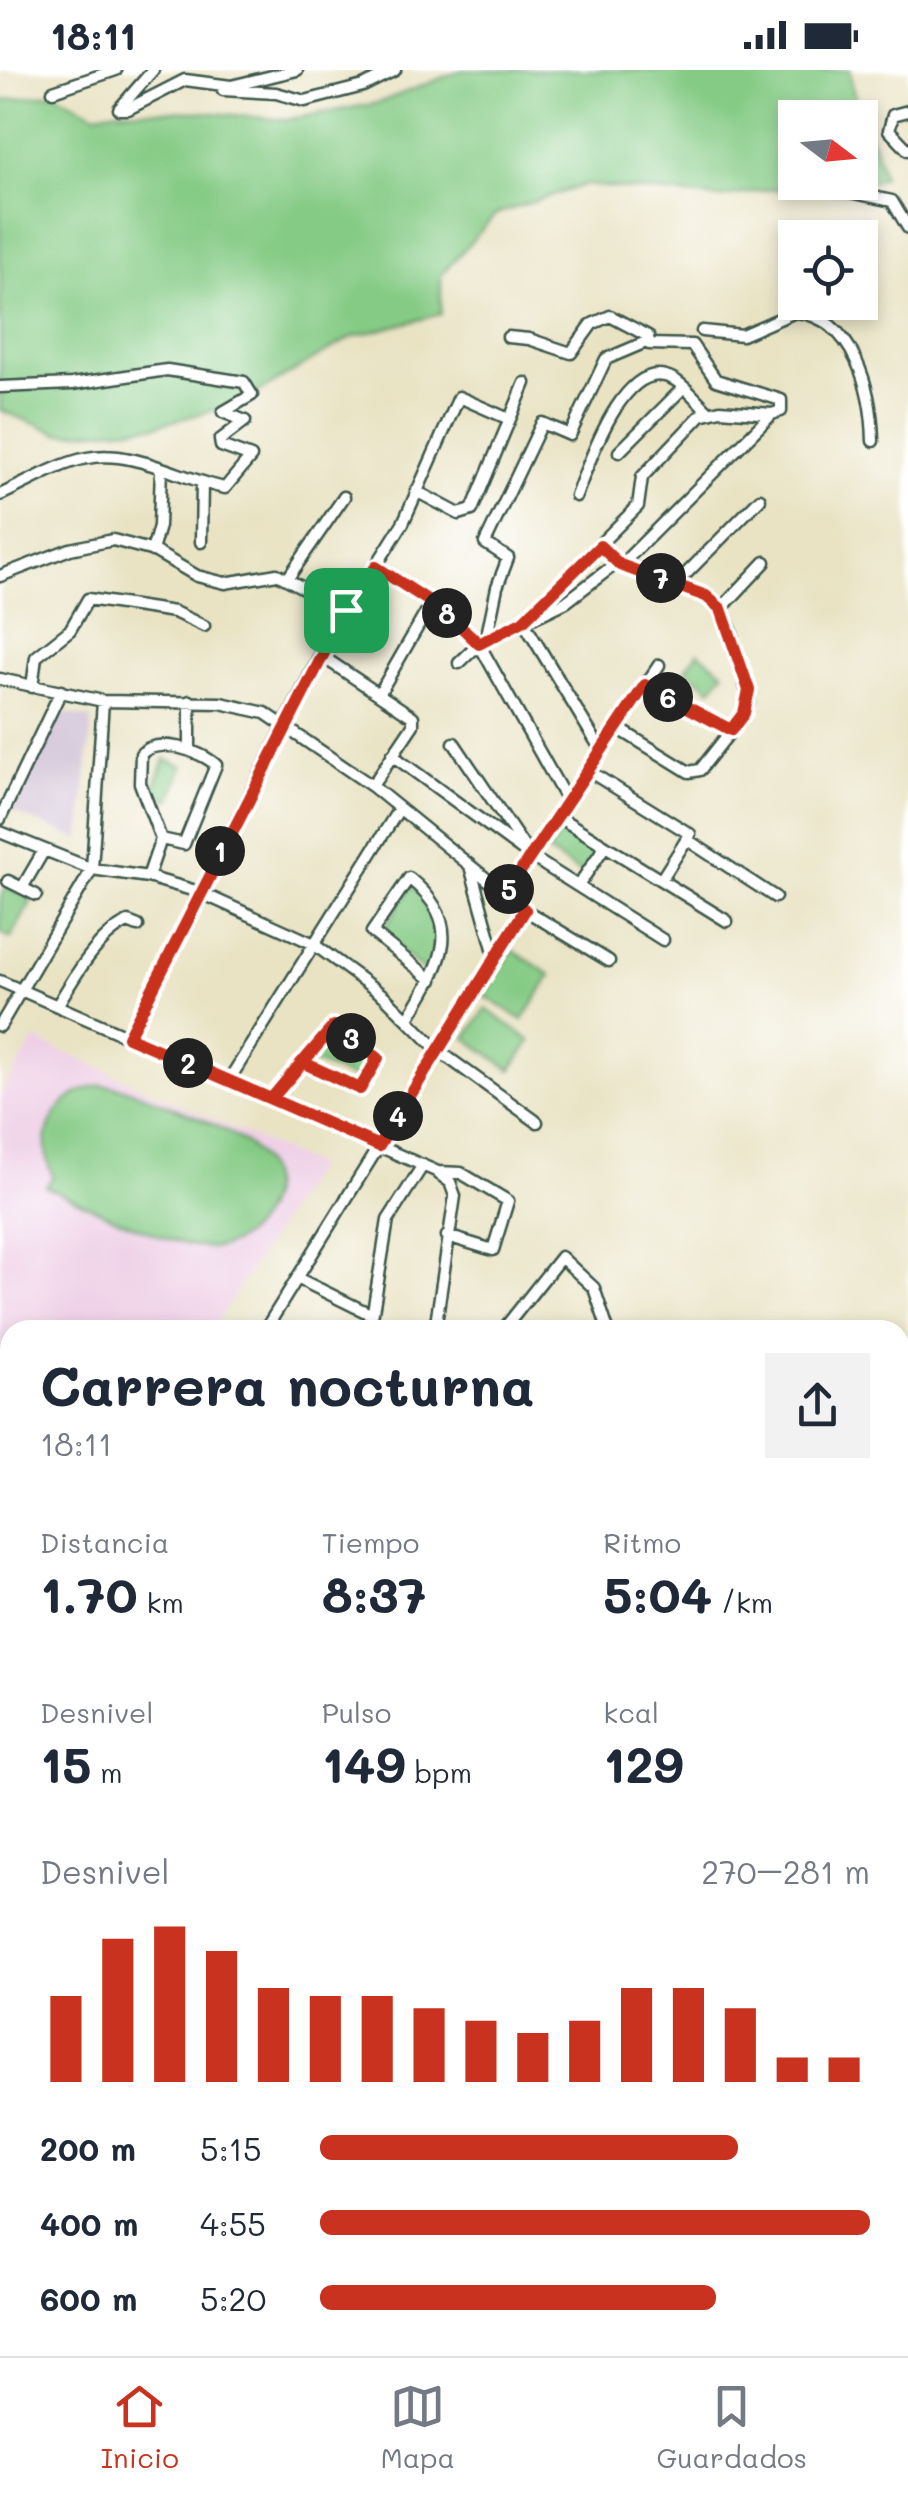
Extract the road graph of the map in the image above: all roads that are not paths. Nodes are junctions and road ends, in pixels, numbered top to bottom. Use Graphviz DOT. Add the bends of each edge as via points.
graph roads {
  1 [pos="116,70"];
  2 [pos="153,70"];
  3 [pos="297,70"];
  4 [pos="395,70"];
  5 [pos="215,82"];
  6 [pos="52,90"];
  7 [pos="908,111"];
  8 [pos="908,150"];
  9 [pos="878,198"];
  10 [pos="908,228"];
  11 [pos="702,331"];
  12 [pos="508,338"];
  13 [pos="646,342"];
  14 [pos="525,383"];
  15 [pos="0,388"];
  16 [pos="683,388"];
  17 [pos="708,411"];
  18 [pos="772,414"];
  19 [pos="508,419"];
  20 [pos="873,441"];
  21 [pos="618,452"];
  22 [pos="161,468"];
  23 [pos="202,482"];
  24 [pos="416,491"];
  25 [pos="0,495"];
  26 [pos="576,496"];
  27 [pos="344,497"];
  28 [pos="760,499"];
  29 [pos="201,542"];
  30 [pos="600,546"];
  31 [pos="152,551"];
  32 [pos="765,562"];
  33 [pos="620,565"];
  34 [pos="376,567"];
  35 [pos="0,576"];
  36 [pos="288,578"];
  37 [pos="676,584"];
  38 [pos="432,602"];
  39 [pos="721,609"];
  40 [pos="346,610"];
  41 [pos="523,621"];
  42 [pos="204,626"];
  43 [pos="482,642"];
  44 [pos="320,655"];
  45 [pos="459,664"];
  46 [pos="659,665"];
  47 [pos="0,678"];
  48 [pos="645,685"];
  49 [pos="32,687"];
  50 [pos="60,691"];
  51 [pos="378,694"];
  52 [pos="103,701"];
  53 [pos="190,701"];
  54 [pos="285,724"];
  55 [pos="616,726"];
  56 [pos="731,730"];
  57 [pos="454,743"];
  58 [pos="190,749"];
  59 [pos="600,750"];
  60 [pos="392,755"];
  61 [pos="587,770"];
  62 [pos="372,786"];
  63 [pos="567,801"];
  64 [pos="399,809"];
  65 [pos="556,816"];
  66 [pos="0,819"];
  67 [pos="0,832"];
  68 [pos="160,839"];
  69 [pos="686,840"];
  70 [pos="605,846"];
  71 [pos="43,852"];
  72 [pos="530,856"];
  73 [pos="470,865"];
  74 [pos="92,869"];
  75 [pos="148,877"];
  76 [pos="661,880"];
  77 [pos="8,881"];
  78 [pos="578,886"];
  79 [pos="22,888"];
  80 [pos="200,892"];
  81 [pos="506,893"];
  82 [pos="36,895"];
  83 [pos="775,896"];
  84 [pos="525,910"];
  85 [pos="728,921"];
  86 [pos="138,926"];
  87 [pos="662,940"];
  88 [pos="312,943"];
  89 [pos="496,959"];
  90 [pos="609,960"];
  91 [pos="432,980"];
  92 [pos="0,982"];
  93 [pos="21,991"];
  94 [pos="57,1006"];
  95 [pos="408,1019"];
  96 [pos="0,1026"];
  97 [pos="128,1037"];
  98 [pos="439,1051"];
  99 [pos="302,1062"];
  100 [pos="229,1080"];
  101 [pos="271,1099"];
  102 [pos="537,1122"];
  103 [pos="379,1146"];
  104 [pos="422,1165"];
  105 [pos="438,1172"];
  106 [pos="447,1236"];
  107 [pos="296,1278"];
  108 [pos="372,1314"];
  109 [pos="272,1320"];
  110 [pos="371,1320"];
  111 [pos="436,1320"];
  112 [pos="514,1320"];
  113 [pos="605,1320"];
  1 -- 6 [label="street"];
  2 -- 5 [label="street" via="119,109 172,83"];
  3 -- 5 [label="street" via="231,86"];
  4 -- 5 [label="street" via="305,101 276,92 227,92"];
  7 -- 8 [label="street" via="889,122"];
  9 -- 10 [label="street" via="892,201"];
  11 -- 20 [label="street" via="742,336 794,312 824,325 857,360 871,399"];
  12 -- 13 [label="street" via="571,353 600,317 610,316 648,336"];
  13 -- 18 [label="street" via="692,345 716,380 781,400 781,412"];
  13 -- 43 [label="street" via="606,359 570,435 542,423 486,543 508,558"];
  14 -- 19 [label="street"];
  15 -- 23 [label="street" via="168,370 244,382 250,400 223,412 244,423 219,443 251,457 227,487"];
  16 -- 17 [label="street"];
  16 -- 21 [label="street"];
  16 -- 26 [label="street" via="660,376 630,387 612,412"];
  17 -- 18 [label="street"];
  17 -- 30 [label="street" via="642,477 638,506"];
  18 -- 33 [label="street"];
  19 -- 24 [label="street" via="459,397"];
  19 -- 24 [label="street" via="466,514"];
  22 -- 23 [label="street"];
  22 -- 25 [label="street" via="124,458 86,458"];
  22 -- 31 [label="street"];
  23 -- 29 [label="street"];
  24 -- 34 [label="street"];
  27 -- 36 [label="street"];
  28 -- 37 [label="street"];
  30 -- 33 [label="street"];
  30 -- 41 [label="street"];
  31 -- 35 [label="street" via="100,540"];
  31 -- 36 [label="street" via="196,576 225,583 263,574"];
  32 -- 39 [label="street"];
  33 -- 37 [label="street"];
  33 -- 41 [label="street" via="566,602"];
  34 -- 38 [label="street"];
  34 -- 40 [label="street"];
  36 -- 40 [label="street"];
  37 -- 39 [label="street"];
  38 -- 43 [label="street"];
  38 -- 51 [label="street"];
  39 -- 56 [label="street" via="749,690"];
  40 -- 44 [label="street"];
  41 -- 43 [label="street"];
  41 -- 59 [label="street"];
  42 -- 49 [label="street" via="174,612 88,600 70,630 36,658"];
  43 -- 45 [label="street"];
  43 -- 63 [label="street"];
  44 -- 51 [label="street"];
  44 -- 54 [label="street"];
  46 -- 48 [label="street"];
  47 -- 49 [label="street"];
  48 -- 55 [label="street"];
  48 -- 56 [label="street"];
  49 -- 50 [label="street"];
  50 -- 52 [label="street"];
  50 -- 66 [label="street"];
  51 -- 60 [label="street" via="412,717"];
  52 -- 53 [label="street"];
  52 -- 74 [label="street"];
  53 -- 54 [label="street" via="243,705"];
  53 -- 58 [label="street"];
  54 -- 62 [label="street"];
  54 -- 80 [label="street"];
  55 -- 56 [label="street" via="694,772"];
  55 -- 59 [label="street"];
  57 -- 72 [label="street"];
  58 -- 68 [label="street" via="152,747 141,754 140,783"];
  58 -- 68 [label="street" via="216,765 184,844"];
  59 -- 61 [label="street"];
  60 -- 62 [label="street"];
  60 -- 72 [label="street"];
  61 -- 63 [label="street"];
  61 -- 69 [label="street" via="690,834"];
  62 -- 64 [label="street"];
  63 -- 65 [label="street"];
  64 -- 73 [label="street"];
  64 -- 88 [label="street"];
  65 -- 70 [label="street"];
  65 -- 72 [label="street"];
  67 -- 71 [label="street"];
  68 -- 75 [label="street"];
  69 -- 76 [label="street"];
  69 -- 83 [label="street"];
  70 -- 76 [label="street"];
  70 -- 78 [label="street"];
  71 -- 74 [label="street"];
  71 -- 79 [label="street"];
  72 -- 78 [label="street"];
  72 -- 81 [label="street"];
  73 -- 81 [label="street"];
  73 -- 89 [label="street"];
  74 -- 75 [label="street"];
  74 -- 93 [label="street"];
  75 -- 80 [label="street"];
  76 -- 85 [label="street"];
  77 -- 79 [label="street"];
  78 -- 87 [label="street"];
  79 -- 82 [label="street"];
  80 -- 88 [label="street"];
  80 -- 97 [label="street"];
  81 -- 84 [label="street"];
  84 -- 89 [label="street"];
  84 -- 90 [label="street"];
  86 -- 94 [label="street" via="128,922 116,930 80,968"];
  88 -- 95 [label="street"];
  88 -- 100 [label="street"];
  89 -- 98 [label="street"];
  91 -- 91 [label="street" via="445,936 440,913 409,878 372,932"];
  91 -- 95 [label="street"];
  92 -- 93 [label="street"];
  93 -- 94 [label="street"];
  93 -- 96 [label="street"];
  94 -- 97 [label="street"];
  95 -- 98 [label="street"];
  97 -- 100 [label="street"];
  98 -- 102 [label="street"];
  98 -- 103 [label="street"];
  99 -- 99 [label="street" via="334,1026 378,1058 360,1089"];
  99 -- 101 [label="street"];
  100 -- 101 [label="street"];
  101 -- 103 [label="street"];
  103 -- 104 [label="street"];
  103 -- 107 [label="street"];
  104 -- 105 [label="street"];
  104 -- 108 [label="street" via="388,1220"];
  105 -- 106 [label="street" via="454,1190"];
  105 -- 106 [label="street" via="461,1173 508,1201 493,1250"];
  106 -- 111 [label="street"];
  107 -- 108 [label="street"];
  107 -- 109 [label="street"];
  108 -- 110 [label="street"];
  112 -- 113 [label="street" via="561,1257 594,1288"];
}
